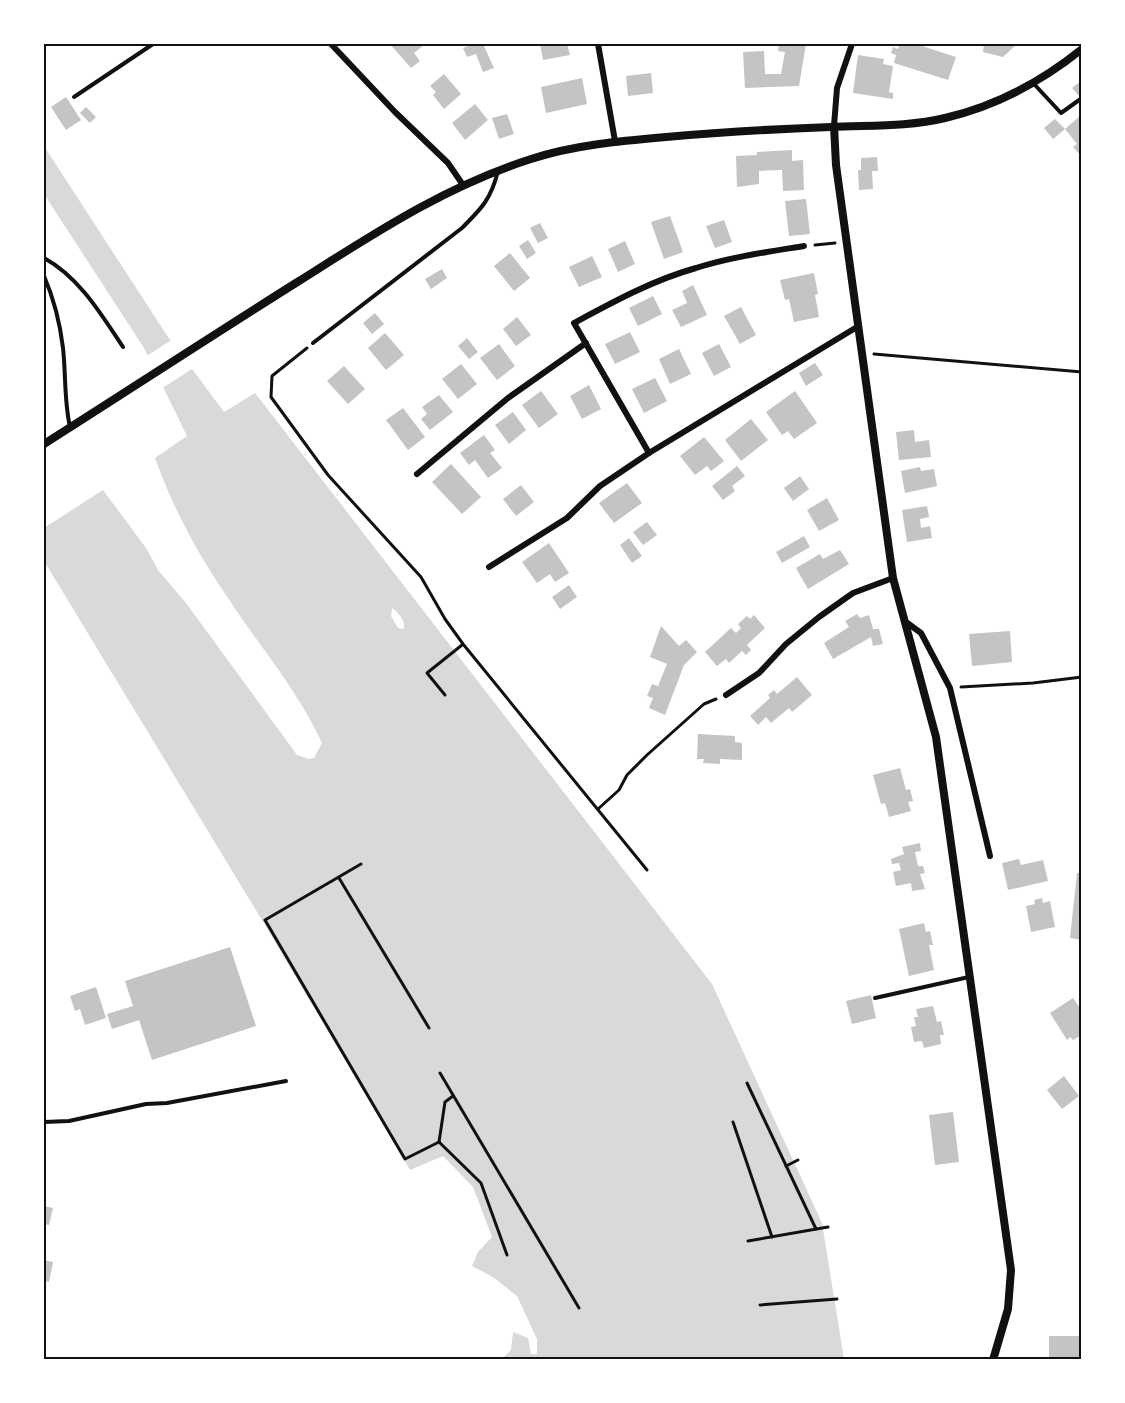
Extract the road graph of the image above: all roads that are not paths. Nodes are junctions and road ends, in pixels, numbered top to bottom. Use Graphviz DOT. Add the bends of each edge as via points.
graph roads {
  1 [pos="153,44"];
  2 [pos="330,44"];
  3 [pos="598,44"];
  4 [pos="852,44"];
  5 [pos="1082,50"];
  6 [pos="1033,83"];
  7 [pos="74,97"];
  8 [pos="1082,98"];
  9 [pos="834,126"];
  10 [pos="615,141"];
  11 [pos="498,170"];
  12 [pos="463,184"];
  13 [pos="804,246"];
  14 [pos="44,258"];
  15 [pos="44,276"];
  16 [pos="857,327"];
  17 [pos="314,343"];
  18 [pos="586,343"];
  19 [pos="123,347"];
  20 [pos="70,427"];
  21 [pos="44,444"];
  22 [pos="650,453"];
  23 [pos="417,474"];
  24 [pos="489,567"];
  25 [pos="893,578"];
  26 [pos="906,622"];
  27 [pos="726,695"];
  28 [pos="990,856"];
  29 [pos="970,977"];
  30 [pos="875,998"];
  31 [pos="286,1081"];
  32 [pos="44,1122"];
  33 [pos="993,1359"];
  1 -- 7 [label="lane"];
  2 -- 12 [label="street" via="448,163"];
  3 -- 10 [label="street"];
  4 -- 9 [label="street" via="837,88"];
  5 -- 6 [label="street"];
  6 -- 8 [label="lane" via="1061,113"];
  6 -- 9 [label="street" via="981,108 943,118 894,125"];
  9 -- 10 [label="street"];
  9 -- 16 [label="street"];
  10 -- 11 [label="street"];
  11 -- 12 [label="street"];
  11 -- 17 [label="lane" via="492,192 462,228"];
  12 -- 20 [label="street" via="399,218"];
  13 -- 18 [label="street" via="694,268 630,294 574,323"];
  14 -- 19 [label="lane" via="60,267 92,302"];
  15 -- 20 [label="lane" via="54,298 63,348"];
  16 -- 22 [label="street"];
  16 -- 25 [label="street"];
  18 -- 22 [label="street"];
  18 -- 23 [label="street" via="508,398"];
  20 -- 21 [label="street"];
  22 -- 24 [label="street" via="600,486 567,518"];
  25 -- 26 [label="street"];
  25 -- 27 [label="street" via="853,593 786,644 759,673"];
  26 -- 28 [label="street" via="921,633 950,688"];
  26 -- 29 [label="street" via="936,737"];
  29 -- 30 [label="lane"];
  29 -- 33 [label="street" via="1011,1270 1008,1309"];
  31 -- 32 [label="lane" via="69,1121"];
}
